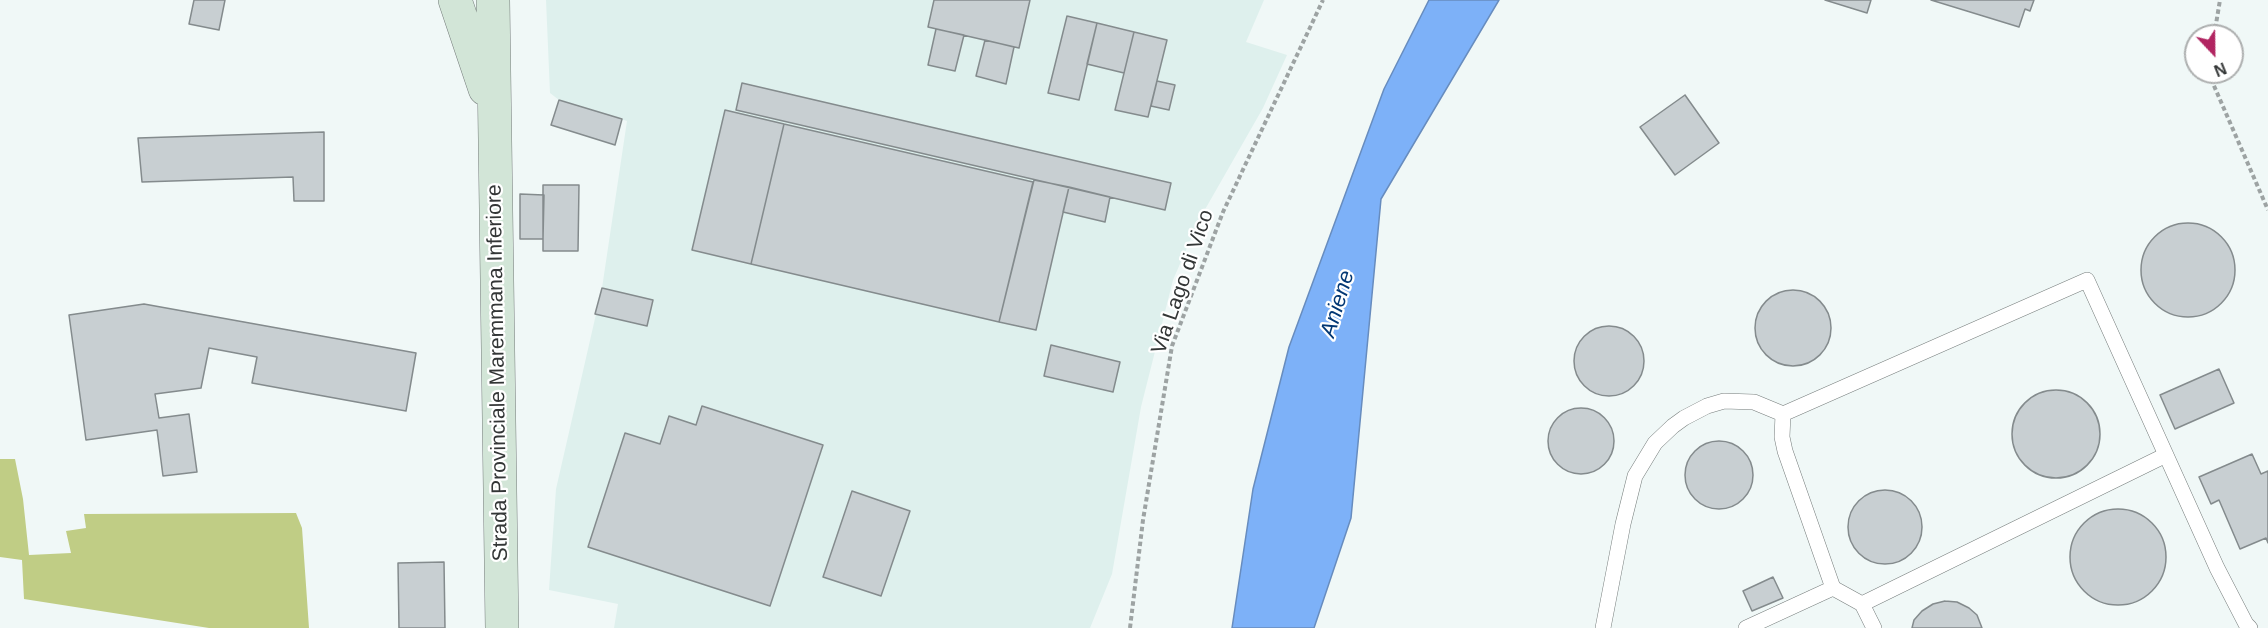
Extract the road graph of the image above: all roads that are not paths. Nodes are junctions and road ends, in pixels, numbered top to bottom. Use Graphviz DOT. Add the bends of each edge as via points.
graph roads {
  1 [pos="455,0"];
  2 [pos="493,0"];
  3 [pos="494,118"];
  4 [pos="1783,414"];
  5 [pos="2166,455"];
  6 [pos="1833,588"];
  7 [pos="1862,604"];
  8 [pos="501,628"];
  9 [pos="1603,628"];
  10 [pos="1746,628"];
  11 [pos="1874,628"];
  12 [pos="2250,628"];
  1 -- 3 [label="main road, Strada Provinciale Maremmana Inferiore"];
  2 -- 3 [label="main road, Strada Provinciale Maremmana Inferiore"];
  3 -- 8 [label="main road, Strada Provinciale Maremmana Inferiore"];
  4 -- 5 [label="lane" via="2087,280"];
  4 -- 6 [label="lane" via="1785,451"];
  4 -- 9 [label="lane" via="1754,402 1724,400 1684,418 1655,443 1635,477"];
  5 -- 7 [label="lane"];
  5 -- 12 [label="lane" via="2217,568"];
  6 -- 7 [label="lane"];
  6 -- 10 [label="lane"];
  7 -- 11 [label="lane"];
}
